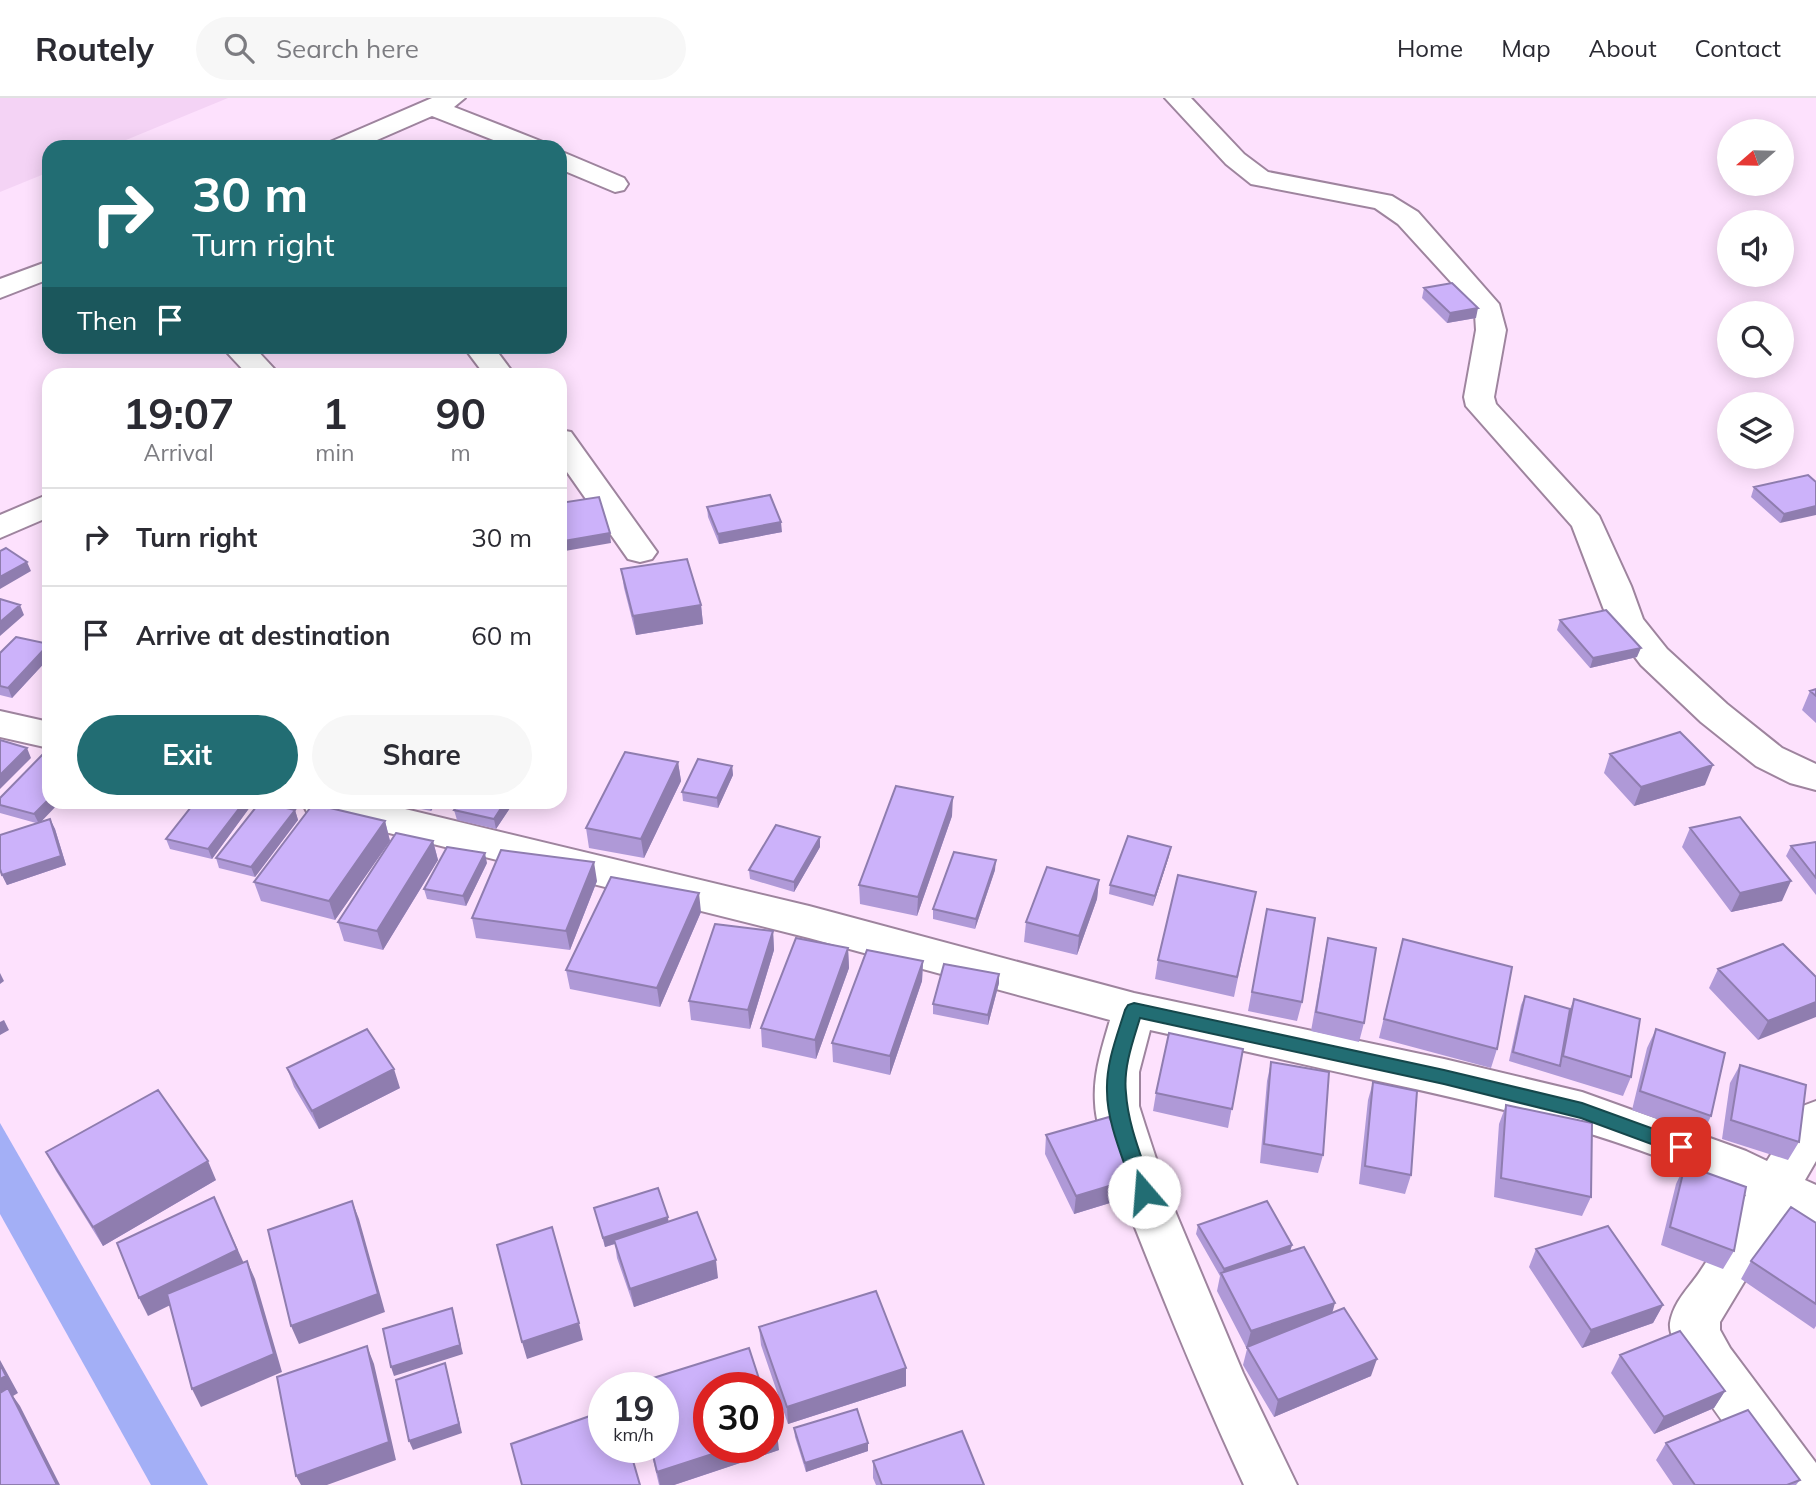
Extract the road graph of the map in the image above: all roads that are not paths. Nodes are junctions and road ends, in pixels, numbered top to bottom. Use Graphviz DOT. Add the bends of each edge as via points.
graph roads {
  1 [pos="1177,98"];
  2 [pos="442,102"];
  3 [pos="359,140"];
  4 [pos="520,140"];
  5 [pos="567,162"];
  6 [pos="615,184"];
  7 [pos="42,271"];
  8 [pos="0,289"];
  9 [pos="243,354"];
  10 [pos="483,354"];
  11 [pos="258,368"];
  12 [pos="494,368"];
  13 [pos="567,449"];
  14 [pos="42,507"];
  15 [pos="0,528"];
  16 [pos="640,552"];
  17 [pos="0,724"];
  18 [pos="42,733"];
  19 [pos="1816,777"];
  20 [pos="349,809"];
  21 [pos="1134,1010"];
  22 [pos="1816,1120"];
  23 [pos="1797,1197"];
  24 [pos="1271,1485"];
  25 [pos="1801,1485"];
  1 -- 19 [label="street" via="1235,159 1260,178 1383,202 1408,218 1485,304 1491,330 1481,406 1587,523 1627,623 1654,657 1714,713 1769,757"];
  2 -- 3 [label="street"];
  2 -- 4 [label="street"];
  5 -- 6 [label="street"];
  7 -- 8 [label="street"];
  9 -- 11 [label="street"];
  10 -- 12 [label="street"];
  13 -- 16 [label="street"];
  14 -- 15 [label="street"];
  17 -- 18 [label="street"];
  20 -- 21 [label="street" via="809,922"];
  21 -- 23 [label="street" via="1582,1111 1730,1165"];
  21 -- 24 [label="street" via="1117,1072 1122,1125 1144,1192 1222,1383"];
  22 -- 23 [label="street"];
  23 -- 25 [label="street" via="1700,1307 1695,1333 1712,1364"];
}
